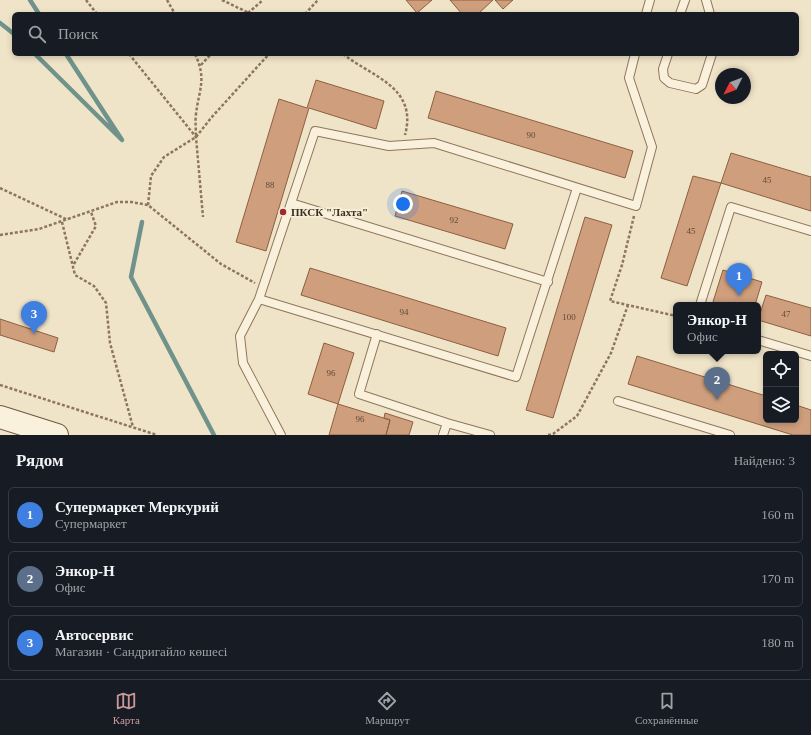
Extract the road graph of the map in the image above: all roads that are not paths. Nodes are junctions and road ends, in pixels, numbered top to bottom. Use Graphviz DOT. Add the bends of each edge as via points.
graph roads {
  1 [pos="650,0"];
  2 [pos="685,0"];
  3 [pos="706,0"];
  4 [pos="647,12"];
  5 [pos="681,12"];
  6 [pos="709,12"];
  7 [pos="634,56"];
  8 [pos="667,56"];
  9 [pos="711,56"];
  10 [pos="577,188"];
  11 [pos="291,203"];
  12 [pos="811,231"];
  13 [pos="548,282"];
  14 [pos="259,299"];
  15 [pos="701,302"];
  16 [pos="377,334"];
  17 [pos="761,341"];
  18 [pos="811,356"];
  19 [pos="618,401"];
  20 [pos="0,417"];
  21 [pos="446,423"];
  22 [pos="57,435"];
  23 [pos="281,435"];
  24 [pos="443,435"];
  25 [pos="490,435"];
  26 [pos="730,435"];
  1 -- 4 [label="lane"];
  2 -- 5 [label="lane"];
  3 -- 6 [label="lane"];
  7 -- 10 [label="lane" via="629,78 652,147 636,206"];
  8 -- 9 [label="lane" via="663,69 664,78 670,83 696,89 702,85"];
  10 -- 11 [label="lane" via="434,143 389,146 315,131"];
  10 -- 13 [label="lane"];
  11 -- 13 [label="lane"];
  11 -- 14 [label="lane"];
  12 -- 15 [label="lane" via="731,207"];
  13 -- 16 [label="lane" via="516,377"];
  14 -- 16 [label="lane"];
  14 -- 23 [label="lane" via="240,336 243,363"];
  16 -- 21 [label="lane" via="359,394"];
  17 -- 18 [label="lane"];
  19 -- 26 [label="lane"];
  20 -- 22 [label="street"];
  21 -- 24 [label="lane"];
  21 -- 25 [label="lane"];
}
